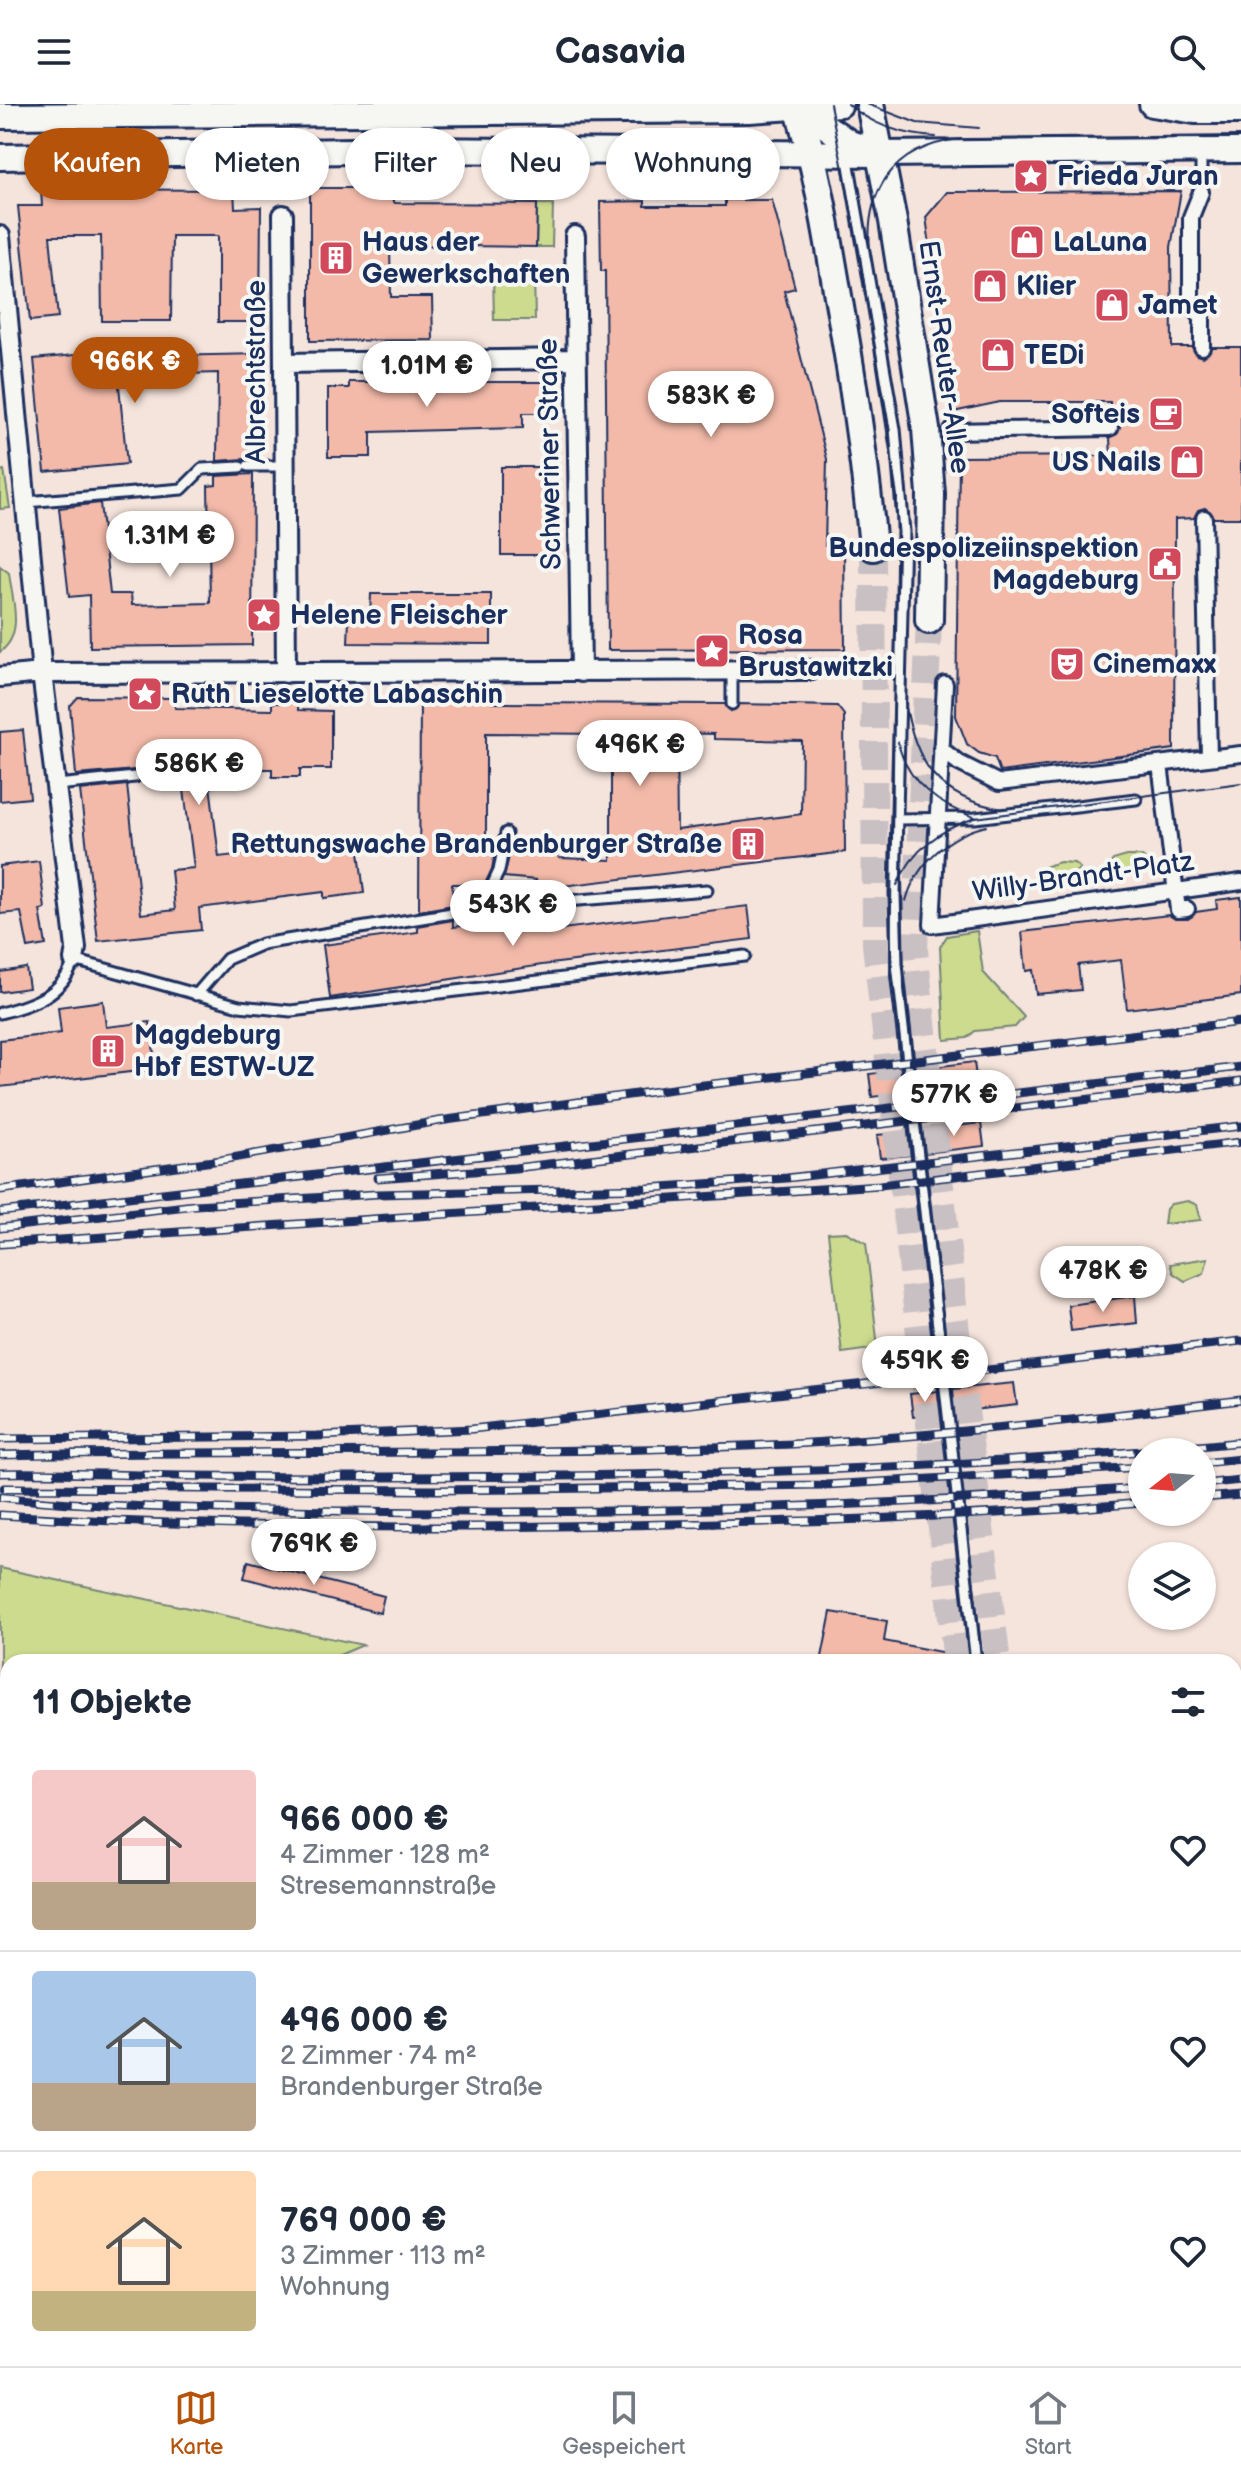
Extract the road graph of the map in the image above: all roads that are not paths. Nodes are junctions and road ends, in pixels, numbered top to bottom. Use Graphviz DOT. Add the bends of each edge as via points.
graph roads {
  1 [pos="837,104"];
  2 [pos="870,104"];
  3 [pos="1152,104"];
  4 [pos="797,106"];
  5 [pos="399,109"];
  6 [pos="1241,111"];
  7 [pos="0,116"];
  8 [pos="846,146"];
  9 [pos="1241,150"];
  10 [pos="811,152"];
  11 [pos="881,154"];
  12 [pos="0,157"];
  13 [pos="1201,192"];
  14 [pos="283,215"];
  15 [pos="0,236"];
  16 [pos="575,236"];
  17 [pos="1202,347"];
  18 [pos="576,359"];
  19 [pos="284,363"];
  20 [pos="1110,428"];
  21 [pos="952,431"];
  22 [pos="285,466"];
  23 [pos="26,502"];
  24 [pos="1204,518"];
  25 [pos="873,547"];
  26 [pos="929,620"];
  27 [pos="732,670"];
  28 [pos="811,670"];
  29 [pos="581,672"];
  30 [pos="42,673"];
  31 [pos="286,673"];
  32 [pos="0,677"];
  33 [pos="945,684"];
  34 [pos="732,704"];
  35 [pos="941,749"];
  36 [pos="1241,754"];
  37 [pos="1209,758"];
  38 [pos="1160,764"];
  39 [pos="135,777"];
  40 [pos="57,785"];
  41 [pos="1136,799"];
  42 [pos="938,818"];
  43 [pos="897,819"];
  44 [pos="506,833"];
  45 [pos="1241,882"];
  46 [pos="707,890"];
  47 [pos="1175,890"];
  48 [pos="489,907"];
  49 [pos="1187,909"];
  50 [pos="745,956"];
  51 [pos="74,960"];
  52 [pos="196,995"];
  53 [pos="0,1013"];
  54 [pos="975,1654"];
  55 [pos="1211,2366"];
  56 [pos="1235,2366"];
  1 -- 4 [label="street"];
  1 -- 8 [label="lane"];
  2 -- 11 [label="main road, Ernst-Reuter-Allee"];
  3 -- 6 [label="street"];
  4 -- 5 [label="street"];
  4 -- 8 [label="street"];
  4 -- 10 [label="main road"];
  5 -- 7 [label="street"];
  8 -- 10 [label="street"];
  8 -- 11 [label="street"];
  8 -- 43 [label="lane" via="895,429 904,532"];
  9 -- 11 [label="street" via="1201,160"];
  10 -- 12 [label="street"];
  10 -- 25 [label="main road" via="862,435"];
  11 -- 26 [label="main road, Ernst-Reuter-Allee" via="926,429"];
  13 -- 17 [label="street" via="1191,217 1191,303 1202,318"];
  14 -- 19 [label="street, Albrechtstraße"];
  15 -- 23 [label="street"];
  16 -- 18 [label="street, Schweriner Straße"];
  18 -- 19 [label="street"];
  18 -- 29 [label="street, Schweriner Straße"];
  19 -- 22 [label="street, Albrechtstraße"];
  20 -- 21 [label="street, Ernst-Reuter-Allee"];
  22 -- 23 [label="lane" via="202,469 182,489"];
  22 -- 31 [label="street, Albrechtstraße"];
  23 -- 30 [label="street"];
  24 -- 37 [label="street"];
  27 -- 28 [label="street"];
  27 -- 29 [label="street"];
  27 -- 34 [label="lane"];
  29 -- 31 [label="street"];
  30 -- 31 [label="street"];
  30 -- 32 [label="street"];
  30 -- 40 [label="street"];
  33 -- 35 [label="street"];
  35 -- 38 [label="street" via="999,783"];
  35 -- 42 [label="street"];
  36 -- 37 [label="street"];
  37 -- 38 [label="street"];
  38 -- 47 [label="street"];
  39 -- 40 [label="lane"];
  40 -- 51 [label="street"];
  41 -- 42 [label="lane"];
  42 -- 43 [label="lane"];
  42 -- 47 [label="street, Willy-Brandt-Platz" via="932,925"];
  43 -- 54 [label="lane" via="897,964 907,1071"];
  44 -- 48 [label="lane"];
  45 -- 47 [label="street, Willy-Brandt-Platz"];
  46 -- 48 [label="lane"];
  47 -- 49 [label="street" via="1178,910"];
  48 -- 52 [label="lane" via="251,947 221,964"];
  50 -- 52 [label="lane" via="466,987 323,1010 255,1009"];
  51 -- 52 [label="lane"];
  51 -- 53 [label="lane" via="62,983 41,1000"];
  55 -- 56 [label="main road"];
}
